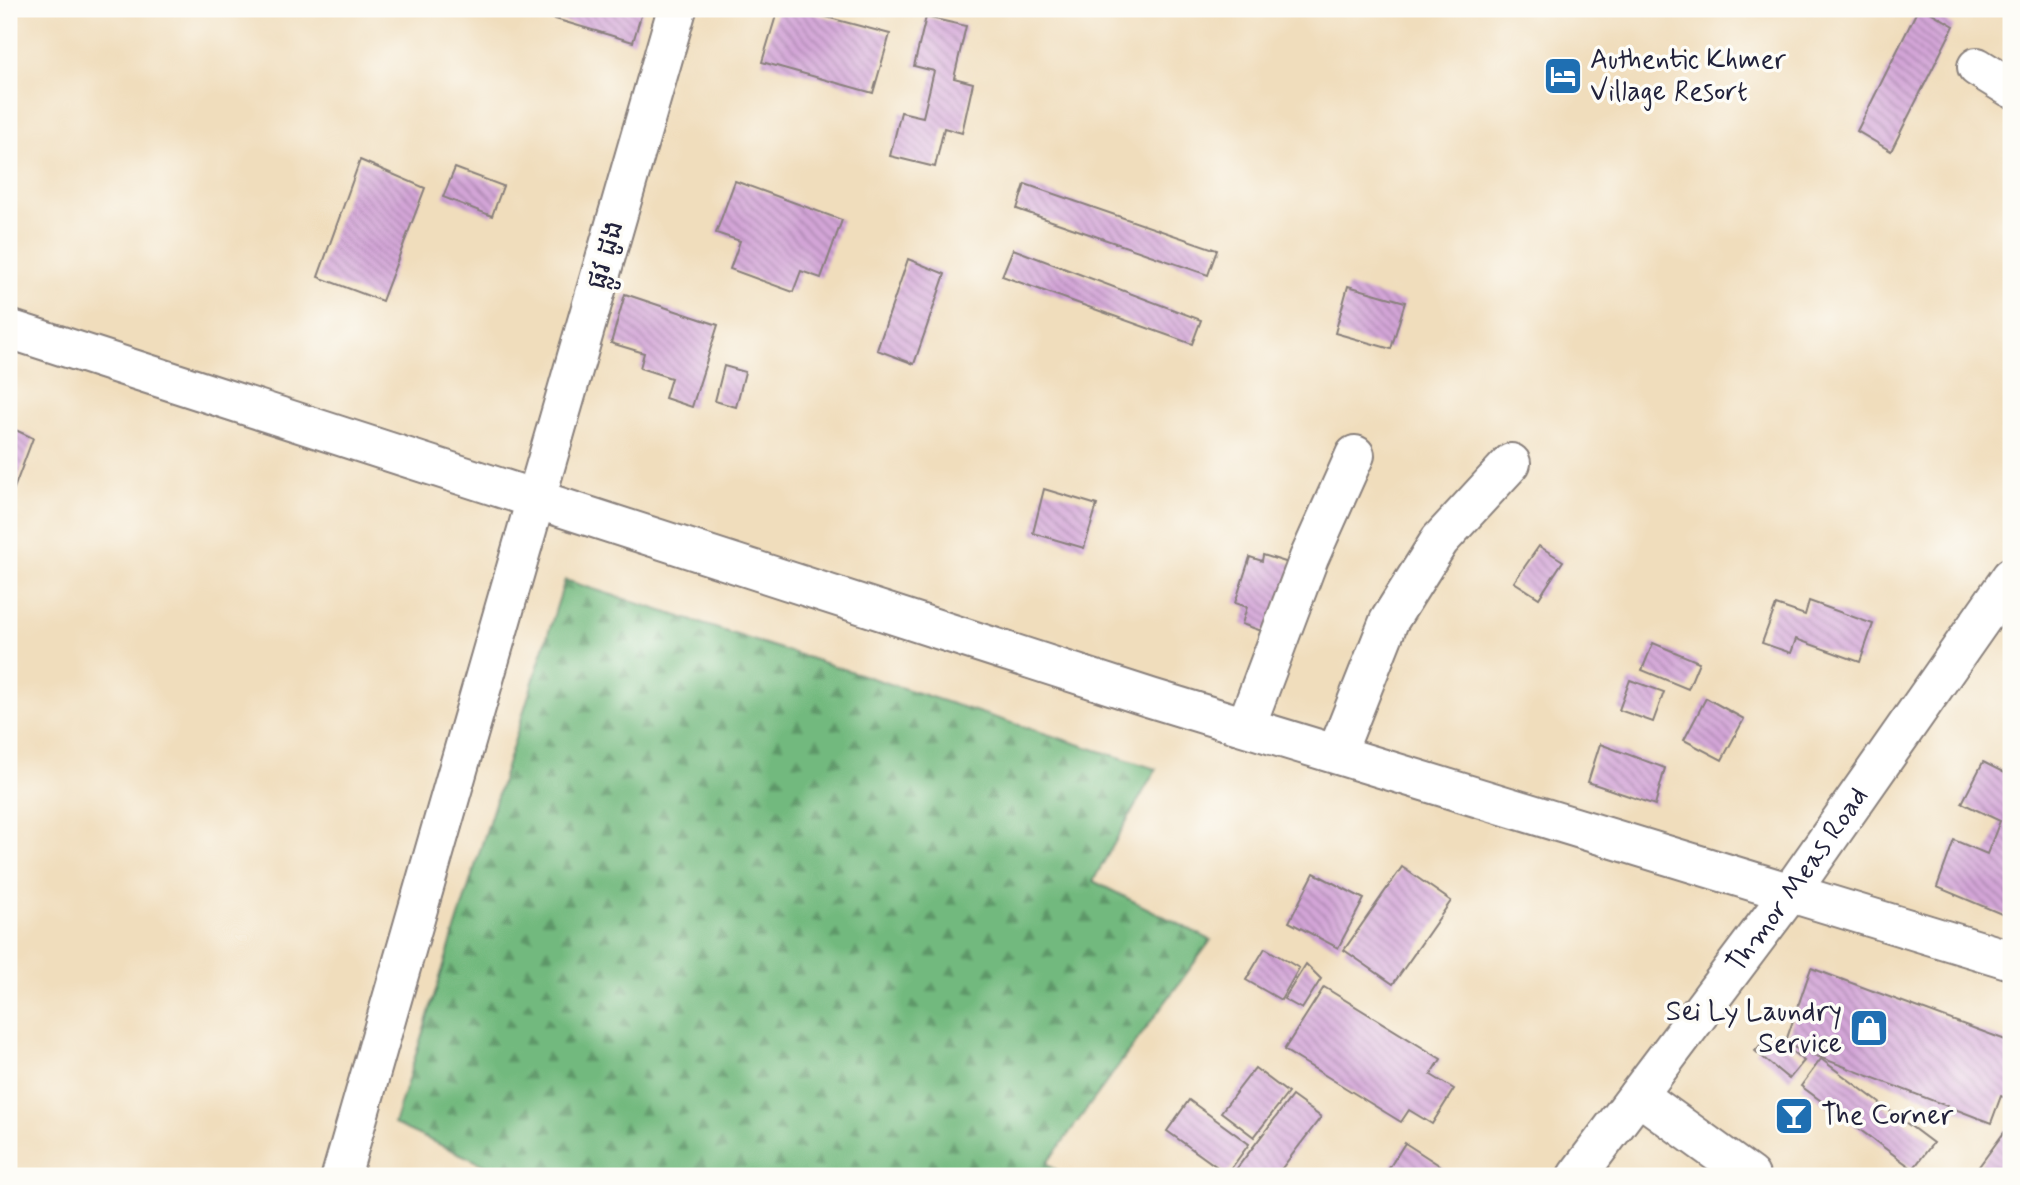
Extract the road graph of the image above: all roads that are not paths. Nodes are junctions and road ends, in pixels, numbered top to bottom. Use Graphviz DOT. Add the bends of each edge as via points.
graph roads {
  1 [pos="677,9"];
  2 [pos="1977,67"];
  3 [pos="2011,88"];
  4 [pos="9,329"];
  5 [pos="1355,455"];
  6 [pos="1511,463"];
  7 [pos="536,500"];
  8 [pos="2011,577"];
  9 [pos="1246,726"];
  10 [pos="1336,752"];
  11 [pos="1790,893"];
  12 [pos="2011,960"];
  13 [pos="1638,1095"];
  14 [pos="341,1176"];
  15 [pos="1577,1176"];
  16 [pos="1750,1176"];
  1 -- 7 [label="street, ផ្លូវ ដូង"];
  2 -- 3 [label="street"];
  4 -- 7 [label="street"];
  5 -- 9 [label="street" via="1309,558"];
  6 -- 10 [label="street" via="1440,540 1389,621"];
  7 -- 9 [label="street"];
  7 -- 14 [label="street, ផ្លូវ ដូង"];
  8 -- 11 [label="street, Thmor Meas Road"];
  9 -- 10 [label="street"];
  10 -- 11 [label="street"];
  11 -- 12 [label="street"];
  11 -- 13 [label="street, Thmor Meas Road"];
  13 -- 15 [label="street, Thmor Meas Road"];
  13 -- 16 [label="street"];
}
